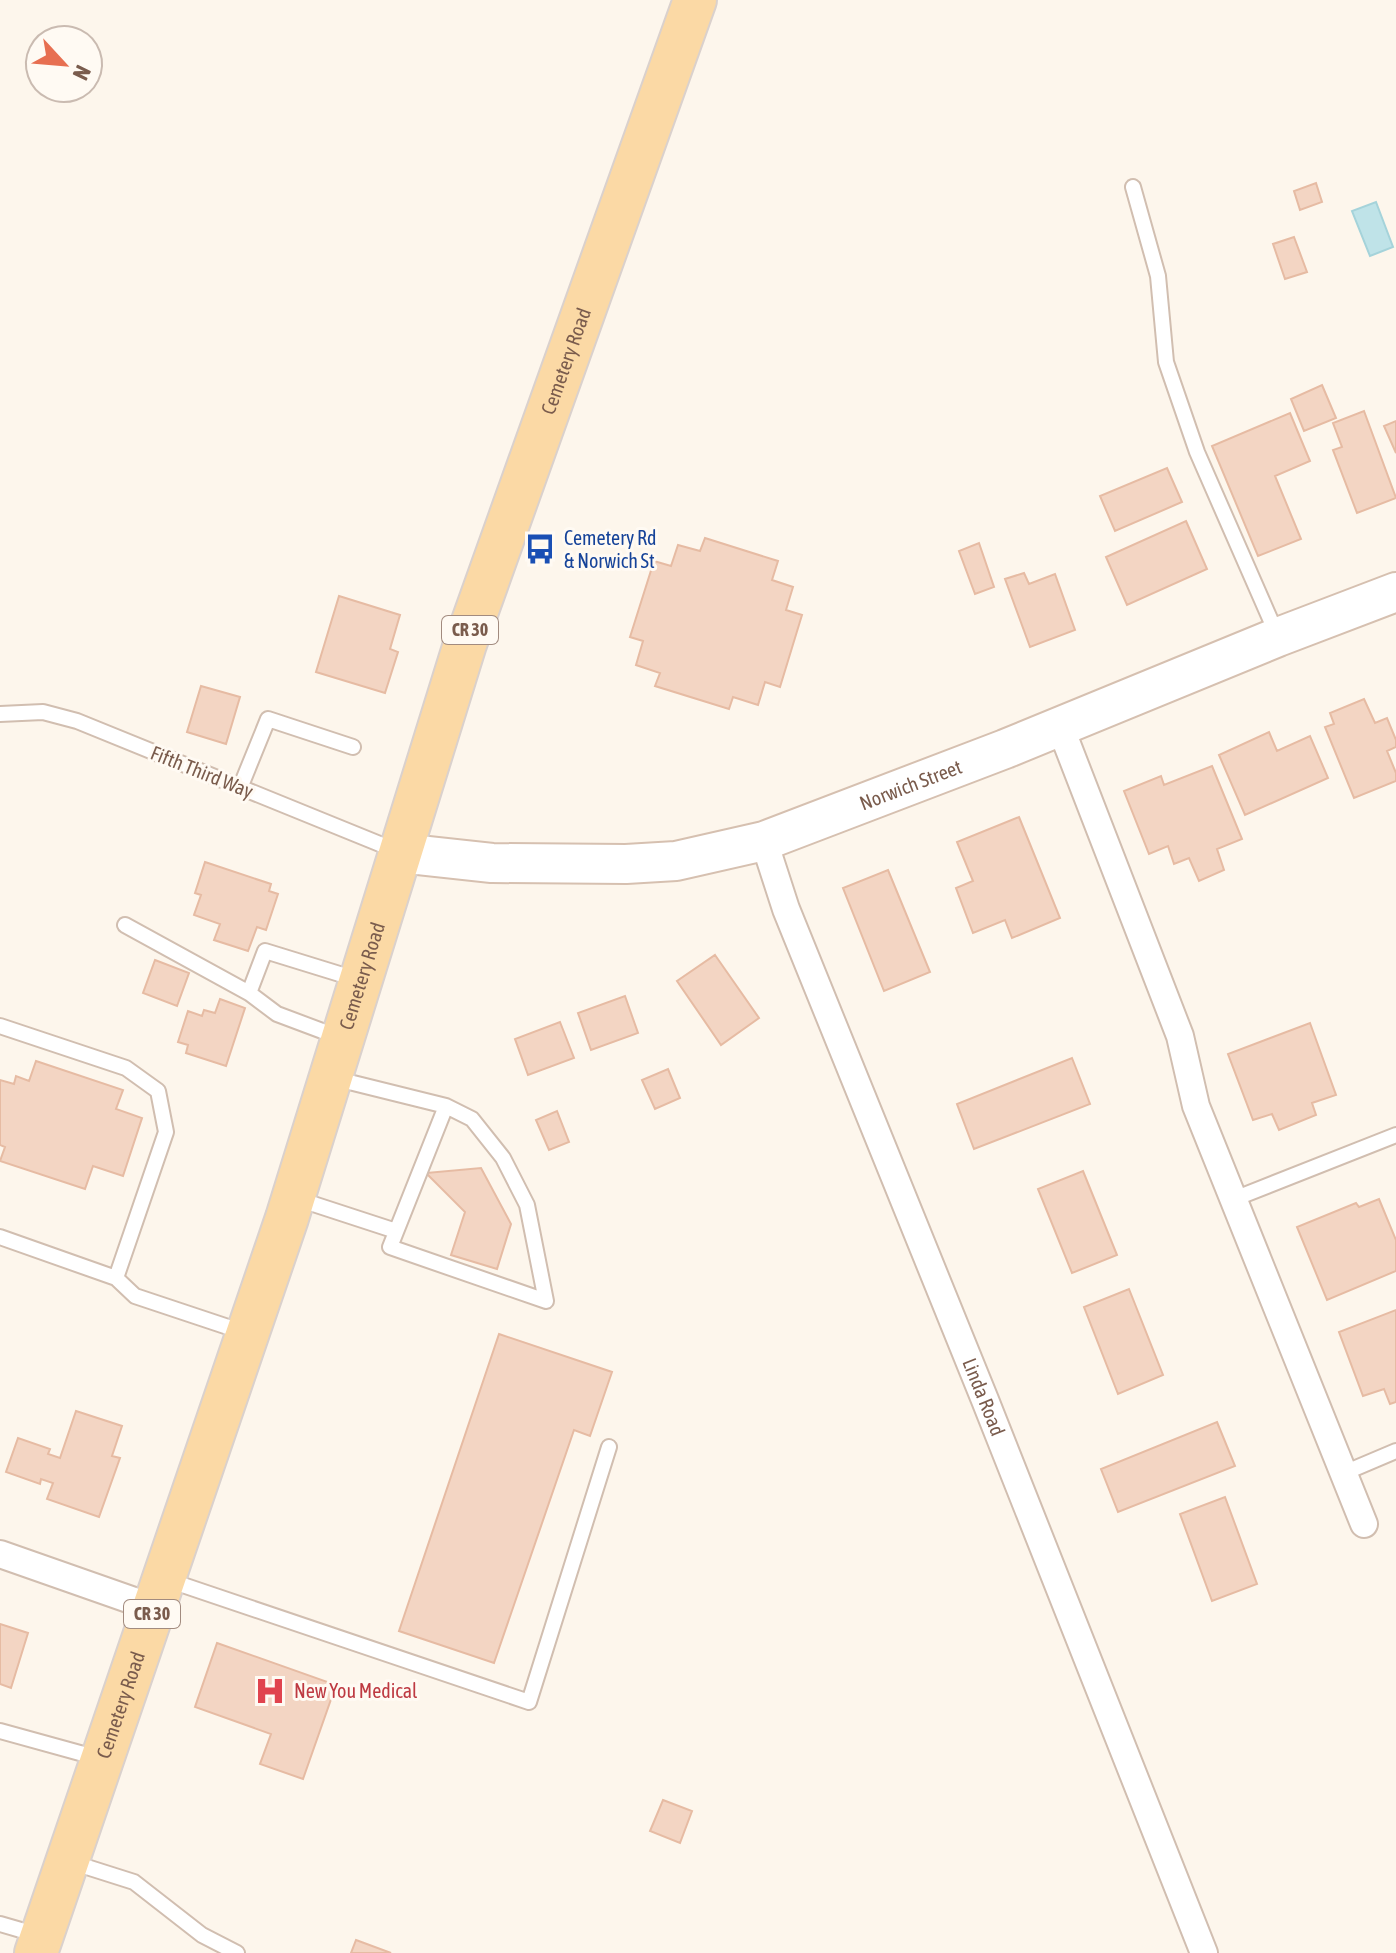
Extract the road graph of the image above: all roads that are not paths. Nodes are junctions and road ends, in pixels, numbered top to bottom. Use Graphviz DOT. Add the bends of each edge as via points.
graph roads {
  1 [pos="695,0"];
  2 [pos="1133,187"];
  3 [pos="1396,592"];
  4 [pos="1278,637"];
  5 [pos="0,714"];
  6 [pos="1060,726"];
  7 [pos="353,747"];
  8 [pos="240,788"];
  9 [pos="764,841"];
  10 [pos="400,853"];
  11 [pos="125,925"];
  12 [pos="360,980"];
  13 [pos="249,993"];
  14 [pos="0,1026"];
  15 [pos="335,1058"];
  16 [pos="446,1106"];
  17 [pos="1396,1135"];
  18 [pos="293,1198"];
  19 [pos="1234,1199"];
  20 [pos="396,1231"];
  21 [pos="0,1237"];
  22 [pos="116,1278"];
  23 [pos="248,1334"];
  24 [pos="609,1447"];
  25 [pos="1396,1451"];
  26 [pos="1344,1473"];
  27 [pos="1364,1524"];
  28 [pos="0,1554"];
  29 [pos="159,1593"];
  30 [pos="0,1731"];
  31 [pos="102,1759"];
  32 [pos="67,1860"];
  33 [pos="0,1924"];
  34 [pos="39,1945"];
  35 [pos="237,1953"];
  36 [pos="1204,1953"];
  1 -- 10 [label="main road, Cemetery Road / CR 30" via="465,644"];
  2 -- 4 [label="lane" via="1158,276 1166,362 1197,452"];
  3 -- 4 [label="main road, Norwich Street"];
  4 -- 6 [label="main road, Norwich Street"];
  5 -- 8 [label="lane, Fifth Third Way" via="43,712 77,721"];
  6 -- 9 [label="main road, Norwich Street"];
  6 -- 19 [label="street" via="1180,1036 1196,1106"];
  7 -- 8 [label="lane" via="268,719"];
  8 -- 10 [label="lane, Fifth Third Way"];
  9 -- 10 [label="main road, Norwich Street" via="676,861 626,864 483,863"];
  9 -- 36 [label="street, Linda Road" via="786,909"];
  10 -- 12 [label="main road, Cemetery Road / CR 30"];
  11 -- 13 [label="lane"];
  12 -- 13 [label="lane" via="265,951"];
  12 -- 15 [label="main road, Cemetery Road / CR 30"];
  13 -- 15 [label="lane"];
  14 -- 22 [label="lane" via="126,1068 158,1091 166,1132"];
  15 -- 16 [label="lane"];
  15 -- 18 [label="main road, Cemetery Road / CR 30"];
  16 -- 20 [label="lane"];
  16 -- 20 [label="lane" via="472,1119 503,1158 527,1205 546,1301 390,1247"];
  17 -- 19 [label="lane"];
  18 -- 20 [label="lane"];
  18 -- 23 [label="main road, Cemetery Road / CR 30"];
  19 -- 26 [label="street"];
  21 -- 22 [label="lane"];
  22 -- 23 [label="lane" via="135,1296"];
  23 -- 29 [label="main road, Cemetery Road / CR 30"];
  24 -- 29 [label="lane" via="529,1702"];
  25 -- 26 [label="lane"];
  26 -- 27 [label="street"];
  28 -- 29 [label="street"];
  29 -- 31 [label="main road, Cemetery Road / CR 30"];
  30 -- 31 [label="lane"];
  31 -- 32 [label="main road, Cemetery Road / CR 30"];
  32 -- 34 [label="main road, Cemetery Road / CR 30"];
  32 -- 35 [label="lane" via="134,1882 202,1935"];
  33 -- 34 [label="lane"];
}
